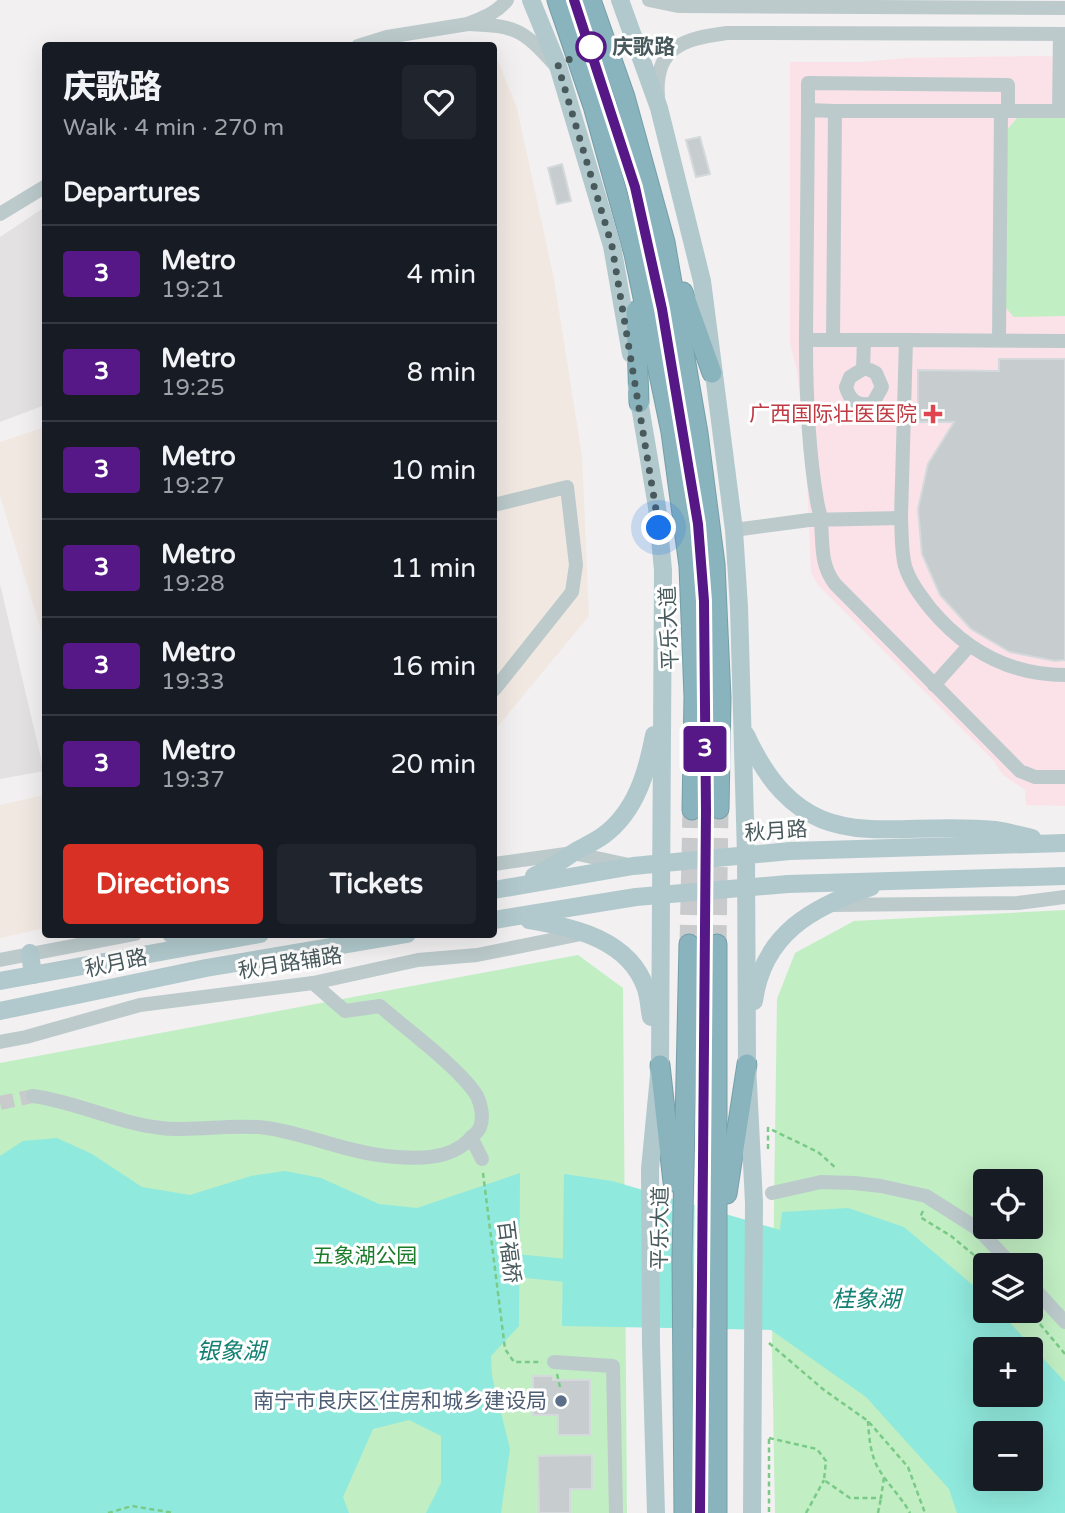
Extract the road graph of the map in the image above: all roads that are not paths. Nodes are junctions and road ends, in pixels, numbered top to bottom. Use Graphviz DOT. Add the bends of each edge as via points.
graph roads {
  1 [pos="507,0"];
  2 [pos="531,0"];
  3 [pos="557,0"];
  4 [pos="591,0"];
  5 [pos="620,0"];
  6 [pos="649,0"];
  7 [pos="898,0"];
  8 [pos="972,0"];
  9 [pos="727,6"];
  10 [pos="883,7"];
  11 [pos="993,7"];
  12 [pos="1065,8"];
  13 [pos="468,24"];
  14 [pos="727,33"];
  15 [pos="1062,34"];
  16 [pos="371,42"];
  17 [pos="559,70"];
  18 [pos="659,108"];
  19 [pos="808,110"];
  20 [pos="835,111"];
  21 [pos="1004,111"];
  22 [pos="1062,111"];
  23 [pos="42,188"];
  24 [pos="0,214"];
  25 [pos="666,242"];
  26 [pos="634,254"];
  27 [pos="806,340"];
  28 [pos="833,340"];
  29 [pos="864,340"];
  30 [pos="906,340"];
  31 [pos="999,340"];
  32 [pos="1065,341"];
  33 [pos="870,370"];
  34 [pos="712,373"];
  35 [pos="639,402"];
  36 [pos="497,504"];
  37 [pos="901,518"];
  38 [pos="821,520"];
  39 [pos="734,530"];
  40 [pos="969,646"];
  41 [pos="1065,675"];
  42 [pos="934,685"];
  43 [pos="497,686"];
  44 [pos="663,690"];
  45 [pos="742,728"];
  46 [pos="1065,777"];
  47 [pos="719,809"];
  48 [pos="692,810"];
  49 [pos="1064,844"];
  50 [pos="573,853"];
  51 [pos="746,855"];
  52 [pos="497,864"];
  53 [pos="660,864"];
  54 [pos="633,866"];
  55 [pos="1065,876"];
  56 [pos="888,881"];
  57 [pos="514,886"];
  58 [pos="745,888"];
  59 [pos="497,889"];
  60 [pos="659,895"];
  61 [pos="1065,897"];
  62 [pos="823,905"];
  63 [pos="512,917"];
  64 [pos="497,920"];
  65 [pos="588,933"];
  66 [pos="113,938"];
  67 [pos="224,938"];
  68 [pos="242,938"];
  69 [pos="383,938"];
  70 [pos="237,939"];
  71 [pos="689,944"];
  72 [pos="717,944"];
  73 [pos="30,953"];
  74 [pos="0,960"];
  75 [pos="33,975"];
  76 [pos="0,981"];
  77 [pos="313,983"];
  78 [pos="0,1012"];
  79 [pos="0,1042"];
  80 [pos="747,1064"];
  81 [pos="660,1065"];
  82 [pos="33,1096"];
  83 [pos="471,1138"];
  84 [pos="482,1159"];
  85 [pos="772,1193"];
  86 [pos="1001,1253"];
  87 [pos="717,1254"];
  88 [pos="682,1258"];
  89 [pos="1043,1298"];
  90 [pos="1065,1322"];
  91 [pos="554,1362"];
  92 [pos="616,1513"];
  93 [pos="656,1513"];
  94 [pos="684,1513"];
  95 [pos="717,1513"];
  96 [pos="752,1513"];
  1 -- 13 [label="street" via="488,17"];
  2 -- 17 [label="main road"];
  3 -- 26 [label="highway, 平乐大道" via="593,106"];
  4 -- 25 [label="highway" via="625,97"];
  5 -- 18 [label="main road"];
  6 -- 9 [label="street" via="677,6"];
  7 -- 10 [label="street"];
  8 -- 11 [label="street"];
  9 -- 10 [label="street"];
  9 -- 14 [label="street"];
  10 -- 11 [label="street"];
  11 -- 12 [label="street"];
  13 -- 16 [label="street"];
  13 -- 17 [label="street" via="512,28 530,37"];
  14 -- 15 [label="street"];
  14 -- 18 [label="street" via="685,41 664,59 657,84"];
  15 -- 22 [label="street"];
  17 -- 35 [label="main road" via="612,246"];
  18 -- 34 [label="main road" via="702,281"];
  19 -- 20 [label="street"];
  19 -- 21 [label="street" via="808,83 1008,85"];
  19 -- 27 [label="street"];
  20 -- 21 [label="street"];
  20 -- 28 [label="street"];
  21 -- 22 [label="street"];
  21 -- 31 [label="street"];
  23 -- 24 [label="street"];
  25 -- 34 [label="highway"];
  25 -- 47 [label="highway" via="715,565 721,698"];
  26 -- 35 [label="highway"];
  26 -- 48 [label="highway, 平乐大道" via="671,432 689,566"];
  27 -- 28 [label="street"];
  27 -- 38 [label="street" via="806,387"];
  28 -- 29 [label="street"];
  29 -- 30 [label="street"];
  29 -- 33 [label="street" via="863,369 850,377 846,387 849,397 864,405 873,402 882,387"];
  30 -- 31 [label="street"];
  30 -- 37 [label="street"];
  31 -- 32 [label="street"];
  34 -- 39 [label="main road"];
  35 -- 44 [label="main road" via="663,570"];
  36 -- 43 [label="street" via="567,487 576,565 572,592"];
  37 -- 38 [label="street"];
  37 -- 40 [label="street" via="906,567 917,590"];
  38 -- 39 [label="street"];
  38 -- 42 [label="street" via="826,572"];
  39 -- 45 [label="main road"];
  40 -- 41 [label="street" via="1017,669"];
  40 -- 42 [label="street"];
  42 -- 46 [label="street" via="1020,771 1035,777"];
  44 -- 50 [label="main road" via="648,768 637,794 605,835"];
  44 -- 53 [label="main road"];
  45 -- 49 [label="main road" via="771,780 803,810 825,821 857,830 995,830"];
  45 -- 51 [label="main road"];
  49 -- 51 [label="main road, 秋月路"];
  50 -- 52 [label="street"];
  50 -- 54 [label="street"];
  50 -- 57 [label="main road"];
  51 -- 53 [label="main road, 秋月路"];
  51 -- 58 [label="main road"];
  53 -- 54 [label="main road, 秋月路"];
  53 -- 60 [label="main road"];
  54 -- 57 [label="main road, 秋月路"];
  55 -- 56 [label="main road"];
  56 -- 58 [label="main road"];
  56 -- 62 [label="main road"];
  57 -- 59 [label="main road, 秋月路"];
  58 -- 60 [label="main road"];
  58 -- 80 [label="main road"];
  60 -- 63 [label="main road"];
  60 -- 81 [label="main road"];
  61 -- 62 [label="street" via="1018,903"];
  62 -- 80 [label="main road" via="782,936 769,954 757,981"];
  63 -- 64 [label="main road"];
  63 -- 65 [label="main road"];
  65 -- 77 [label="street, 秋月路辅路" via="477,955 418,960"];
  65 -- 81 [label="main road" via="623,955 646,988"];
  66 -- 73 [label="street"];
  67 -- 70 [label="main road"];
  68 -- 70 [label="main road, 秋月路"];
  69 -- 78 [label="main road, 秋月路" via="206,968"];
  70 -- 75 [label="main road, 秋月路"];
  71 -- 88 [label="highway, 平乐大道"];
  72 -- 87 [label="highway"];
  73 -- 74 [label="street"];
  73 -- 75 [label="main road"];
  75 -- 76 [label="main road, 秋月路"];
  77 -- 79 [label="street, 秋月路辅路" via="140,1006"];
  77 -- 83 [label="street" via="345,1011 380,1006 461,1077 477,1097 482,1115 480,1128"];
  80 -- 87 [label="highway"];
  80 -- 96 [label="main road" via="758,1340"];
  81 -- 88 [label="highway"];
  81 -- 93 [label="main road" via="650,1168"];
  82 -- 83 [label="street" via="62,1100 130,1123 163,1128 264,1128 383,1156 444,1155"];
  83 -- 84 [label="street"];
  85 -- 86 [label="street" via="821,1182 881,1186 929,1199 978,1228"];
  87 -- 95 [label="highway"];
  88 -- 94 [label="highway, 平乐大道"];
  89 -- 90 [label="street"];
  91 -- 92 [label="street" via="613,1366"];
}
